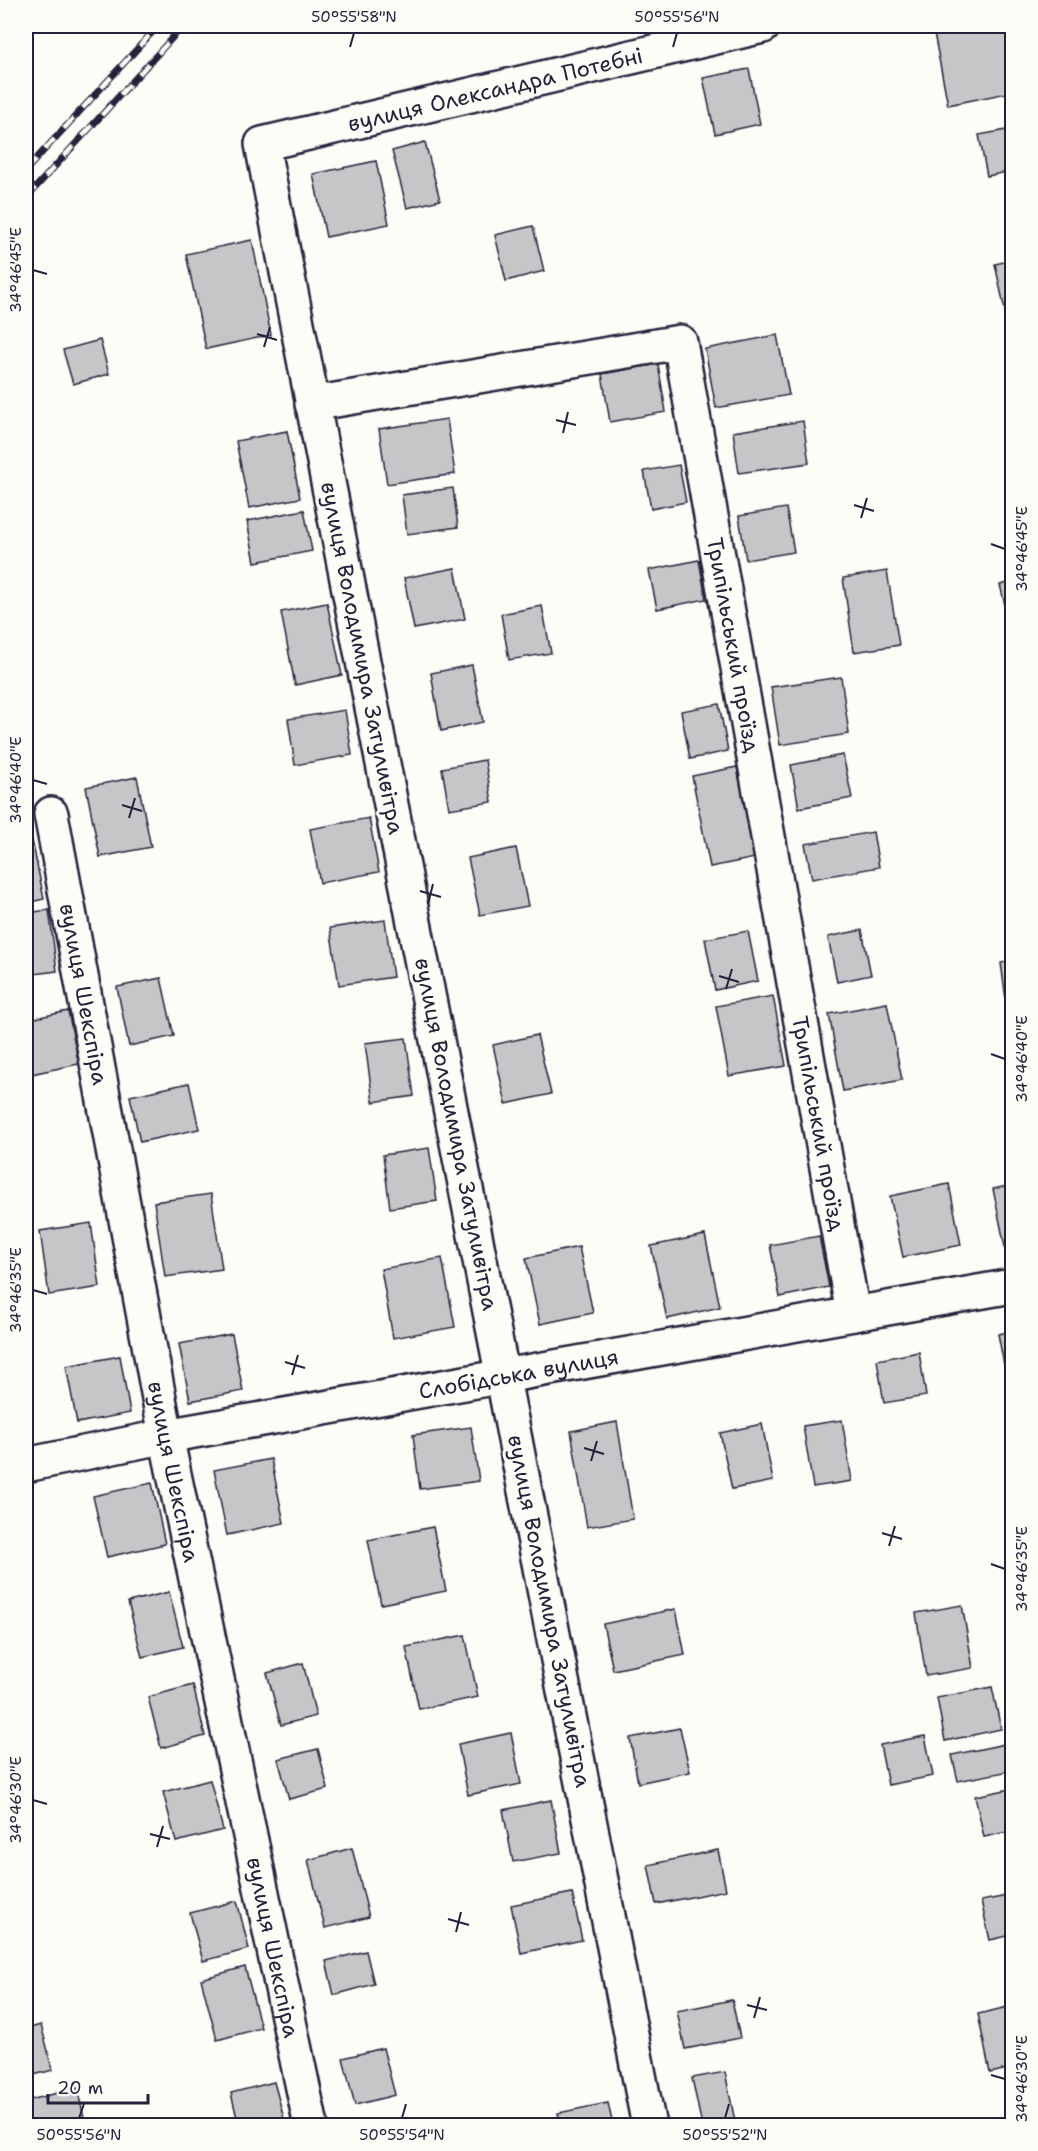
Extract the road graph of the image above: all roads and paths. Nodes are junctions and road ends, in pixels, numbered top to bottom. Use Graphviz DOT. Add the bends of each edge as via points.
graph roads {
  1 [pos="763,26"];
  2 [pos="262,144"];
  3 [pos="312,404"];
  4 [pos="51,814"];
  5 [pos="1012,1286"];
  6 [pos="853,1314"];
  7 [pos="505,1376"];
  8 [pos="166,1436"];
  9 [pos="26,1465"];
  10 [pos="311,2126"];
  11 [pos="649,2126"];
  1 -- 2 [label="street, вулиця Олександра Потебні"];
  2 -- 3 [label="street, вулиця Володимира Затуливітра"];
  3 -- 6 [label="street, Трипільський проїзд" via="680,342"];
  3 -- 7 [label="street, вулиця Володимира Затуливітра"];
  4 -- 8 [label="street, вулиця Шекспіра"];
  5 -- 6 [label="street, Слобідська вулиця"];
  6 -- 7 [label="street, Слобідська вулиця"];
  7 -- 8 [label="street, Слобідська вулиця"];
  7 -- 11 [label="street, вулиця Володимира Затуливітра"];
  8 -- 9 [label="street, Слобідська вулиця"];
  8 -- 10 [label="street, вулиця Шекспіра"];
}
